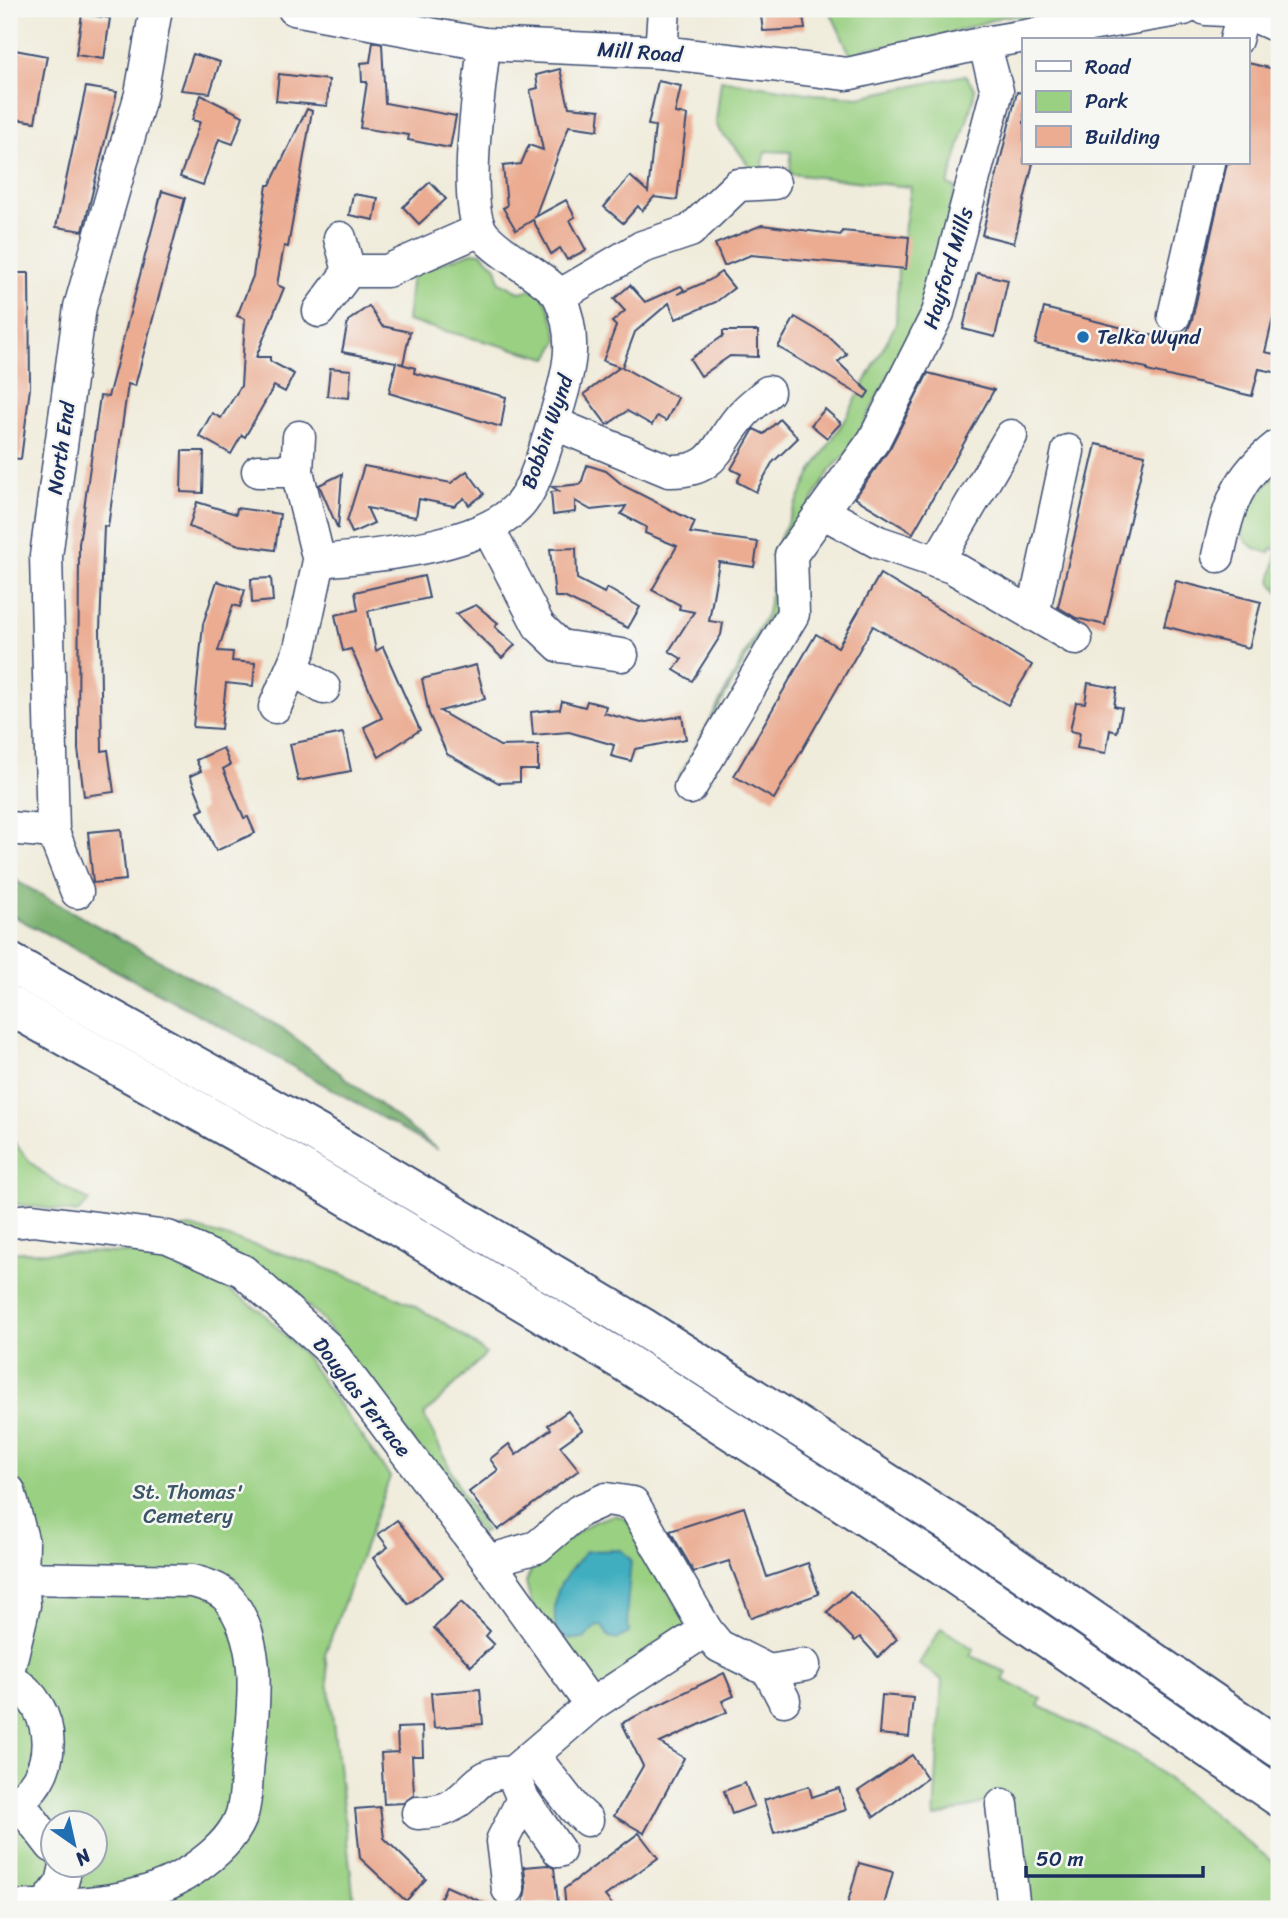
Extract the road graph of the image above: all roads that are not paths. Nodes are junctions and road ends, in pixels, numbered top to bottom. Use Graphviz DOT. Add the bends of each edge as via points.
graph roads {
  1 [pos="156,9"];
  2 [pos="294,9"];
  3 [pos="664,9"];
  4 [pos="1184,9"];
  5 [pos="1206,9"];
  6 [pos="1240,26"];
  7 [pos="1279,27"];
  8 [pos="984,43"];
  9 [pos="484,44"];
  10 [pos="661,52"];
  11 [pos="1209,164"];
  12 [pos="774,183"];
  13 [pos="480,230"];
  14 [pos="340,238"];
  15 [pos="349,271"];
  16 [pos="559,296"];
  17 [pos="319,311"];
  18 [pos="1174,316"];
  19 [pos="768,392"];
  20 [pos="553,424"];
  21 [pos="1012,436"];
  22 [pos="299,437"];
  23 [pos="1279,445"];
  24 [pos="1068,451"];
  25 [pos="258,471"];
  26 [pos="297,471"];
  27 [pos="824,513"];
  28 [pos="488,530"];
  29 [pos="1223,558"];
  30 [pos="319,561"];
  31 [pos="937,562"];
  32 [pos="1033,615"];
  33 [pos="1076,639"];
  34 [pos="622,655"];
  35 [pos="293,669"];
  36 [pos="324,688"];
  37 [pos="275,707"];
  38 [pos="690,788"];
  39 [pos="9,828"];
  40 [pos="52,832"];
  41 [pos="77,892"];
  42 [pos="9,962"];
  43 [pos="9,1005"];
  44 [pos="9,1222"];
  45 [pos="9,1491"];
  46 [pos="488,1561"];
  47 [pos="15,1578"];
  48 [pos="706,1630"];
  49 [pos="804,1665"];
  50 [pos="9,1668"];
  51 [pos="769,1671"];
  52 [pos="9,1679"];
  53 [pos="784,1700"];
  54 [pos="591,1705"];
  55 [pos="1279,1748"];
  56 [pos="523,1776"];
  57 [pos="1279,1797"];
  58 [pos="13,1804"];
  59 [pos="1002,1805"];
  60 [pos="418,1813"];
  61 [pos="587,1820"];
  62 [pos="38,1831"];
  63 [pos="559,1851"];
  64 [pos="63,1880"];
  65 [pos="508,1889"];
  66 [pos="45,1906"];
  67 [pos="9,1907"];
  68 [pos="1014,1909"];
  1 -- 40 [label="street, North End" via="141,94 79,307 48,542"];
  2 -- 9 [label="street, Mill Road"];
  3 -- 10 [label="street"];
  4 -- 8 [label="street, Mill Road"];
  5 -- 6 [label="street"];
  6 -- 7 [label="street"];
  8 -- 10 [label="street, Mill Road" via="847,74"];
  8 -- 27 [label="street, Hayford Mills" via="997,91 938,313 874,440"];
  9 -- 10 [label="street, Mill Road"];
  9 -- 13 [label="street" via="473,192"];
  11 -- 18 [label="street"];
  12 -- 16 [label="street" via="733,173 690,231 642,247"];
  13 -- 15 [label="street" via="387,271"];
  13 -- 16 [label="street"];
  14 -- 15 [label="street"];
  15 -- 17 [label="street"];
  16 -- 20 [label="street, Bobbin Wynd" via="572,354"];
  19 -- 20 [label="street" via="743,413 705,466 687,471 669,471"];
  20 -- 28 [label="street, Bobbin Wynd" via="526,496"];
  21 -- 31 [label="street"];
  22 -- 26 [label="street"];
  23 -- 29 [label="street" via="1258,462 1229,504"];
  24 -- 32 [label="street"];
  25 -- 26 [label="street"];
  26 -- 30 [label="street"];
  27 -- 31 [label="street" via="878,542"];
  27 -- 38 [label="street, Hayford Mills" via="791,555 793,614"];
  28 -- 30 [label="street, Bobbin Wynd" via="378,555"];
  28 -- 34 [label="street" via="539,626 560,646"];
  30 -- 35 [label="street"];
  31 -- 32 [label="street"];
  32 -- 33 [label="street"];
  35 -- 36 [label="street"];
  35 -- 37 [label="street"];
  39 -- 40 [label="street"];
  40 -- 41 [label="street, North End"];
  42 -- 55 [label="highway" via="316,1133 642,1327 961,1530"];
  43 -- 57 [label="highway" via="300,1168 624,1361 941,1564"];
  44 -- 46 [label="street, Douglas Terrace" via="33,1220 167,1237 243,1272 328,1348"];
  45 -- 47 [label="street" via="23,1543"];
  46 -- 48 [label="street" via="537,1547 579,1511 607,1499 633,1503"];
  46 -- 54 [label="street, Douglas Terrace"];
  47 -- 50 [label="street" via="24,1605"];
  47 -- 66 [label="street" via="193,1581 219,1590 241,1621 253,1673 247,1788 241,1816 227,1840 174,1880 129,1898"];
  48 -- 51 [label="street" via="719,1646"];
  48 -- 54 [label="street"];
  49 -- 51 [label="street"];
  51 -- 53 [label="street"];
  52 -- 58 [label="street" via="39,1707 49,1743 36,1784"];
  54 -- 56 [label="street"];
  56 -- 60 [label="street" via="493,1772 451,1807"];
  56 -- 61 [label="street"];
  56 -- 63 [label="street"];
  56 -- 65 [label="street" via="502,1841"];
  58 -- 62 [label="street"];
  59 -- 68 [label="street"];
  64 -- 66 [label="street"];
  66 -- 67 [label="street"];
}
